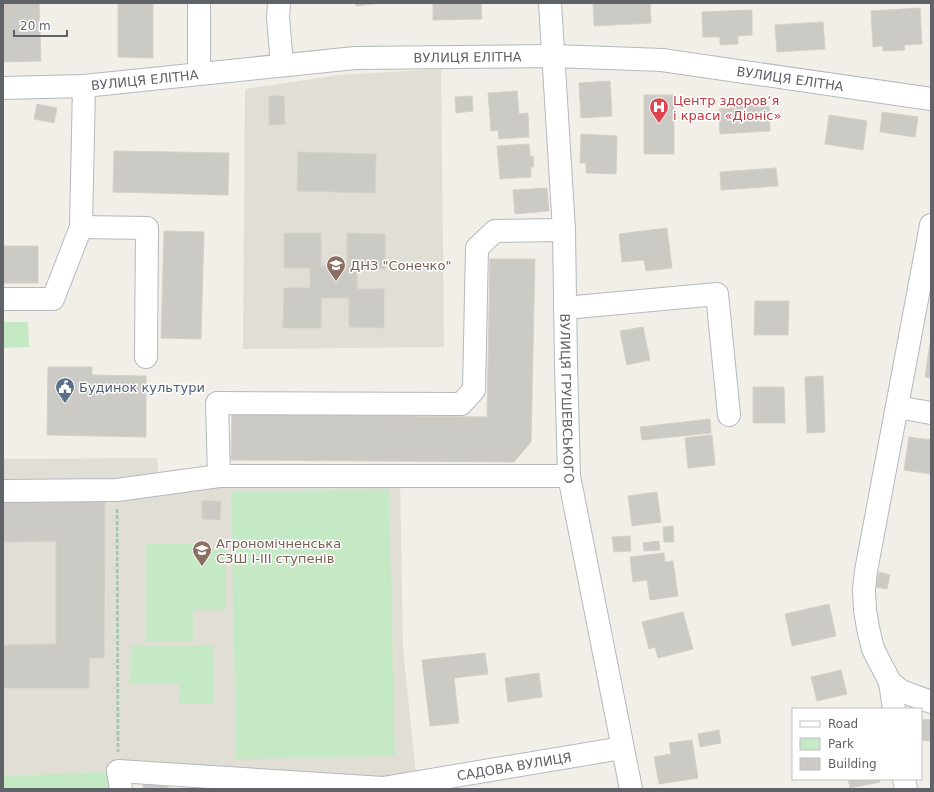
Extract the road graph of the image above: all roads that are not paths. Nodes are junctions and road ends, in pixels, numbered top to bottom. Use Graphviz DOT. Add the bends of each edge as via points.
graph roads {
  1 [pos="199,3"];
  2 [pos="279,3"];
  3 [pos="550,3"];
  4 [pos="553,56"];
  5 [pos="282,65"];
  6 [pos="199,74"];
  7 [pos="84,86"];
  8 [pos="3,88"];
  9 [pos="931,99"];
  10 [pos="931,225"];
  11 [pos="81,227"];
  12 [pos="564,230"];
  13 [pos="3,299"];
  14 [pos="565,308"];
  15 [pos="146,356"];
  16 [pos="897,408"];
  17 [pos="931,412"];
  18 [pos="729,415"];
  19 [pos="219,476"];
  20 [pos="569,476"];
  21 [pos="3,491"];
  22 [pos="890,682"];
  23 [pos="931,702"];
  24 [pos="894,708"];
  25 [pos="622,748"];
  26 [pos="119,780"];
  27 [pos="383,789"];
  28 [pos="631,789"];
  1 -- 6 [label="street"];
  2 -- 5 [label="street"];
  3 -- 4 [label="street, ВУЛИЦЯ ГРУШЕВСЬКОГО"];
  4 -- 5 [label="street, ВУЛИЦЯ ЕЛІТНА" via="355,58"];
  4 -- 9 [label="street, ВУЛИЦЯ ЕЛІТНА" via="662,60"];
  4 -- 12 [label="street, ВУЛИЦЯ ГРУШЕВСЬКОГО"];
  5 -- 6 [label="street, ВУЛИЦЯ ЕЛІТНА"];
  6 -- 7 [label="street, ВУЛИЦЯ ЕЛІТНА"];
  7 -- 8 [label="street, ВУЛИЦЯ ЕЛІТНА"];
  7 -- 11 [label="street"];
  10 -- 16 [label="street"];
  11 -- 13 [label="street" via="53,299"];
  11 -- 15 [label="street" via="147,228"];
  12 -- 14 [label="street, ВУЛИЦЯ ГРУШЕВСЬКОГО"];
  12 -- 19 [label="street" via="495,232 477,248 474,390 461,404 217,403"];
  14 -- 18 [label="street" via="718,294"];
  14 -- 20 [label="street, ВУЛИЦЯ ГРУШЕВСЬКОГО"];
  16 -- 17 [label="street"];
  16 -- 22 [label="street" via="864,590 873,649"];
  19 -- 20 [label="street"];
  19 -- 21 [label="street" via="117,490"];
  20 -- 25 [label="street, ВУЛИЦЯ ГРУШЕВСЬКОГО"];
  22 -- 23 [label="street" via="901,691"];
  22 -- 24 [label="street"];
  25 -- 27 [label="street, САДОВА ВУЛИЦЯ"];
  25 -- 28 [label="street, ВУЛИЦЯ ГРУШЕВСЬКОГО"];
  26 -- 27 [label="street, САДОВА ВУЛИЦЯ"];
}
